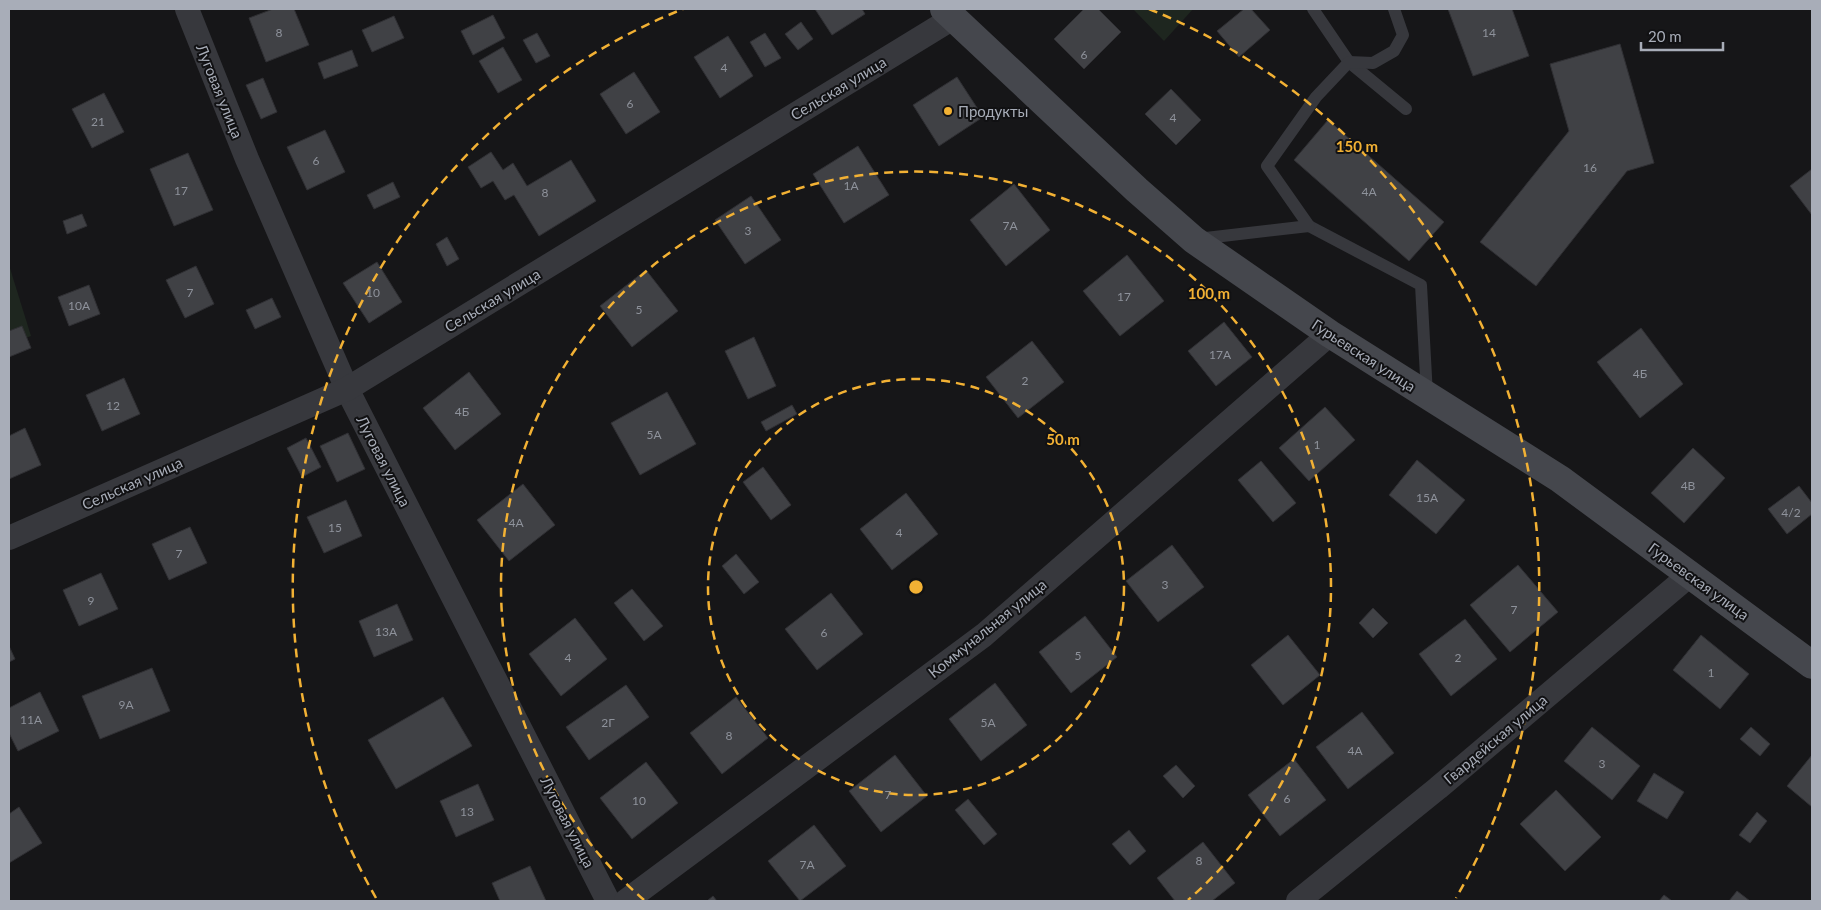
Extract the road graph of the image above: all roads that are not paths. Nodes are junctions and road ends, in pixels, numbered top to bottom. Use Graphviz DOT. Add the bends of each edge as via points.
graph roads {
  1 [pos="187,9"];
  2 [pos="1313,9"];
  3 [pos="1394,9"];
  4 [pos="948,13"];
  5 [pos="1350,62"];
  6 [pos="1406,109"];
  7 [pos="1308,226"];
  8 [pos="1194,240"];
  9 [pos="1330,334"];
  10 [pos="347,389"];
  11 [pos="1427,396"];
  12 [pos="9,538"];
  13 [pos="1691,574"];
  14 [pos="1812,665"];
  15 [pos="608,901"];
  16 [pos="626,901"];
  17 [pos="1298,901"];
  1 -- 10 [label="street, Луговая улица" via="247,159"];
  2 -- 5 [label="lane"];
  3 -- 5 [label="lane" via="1403,35 1394,51 1373,63"];
  4 -- 8 [label="street, Гурьевская улица"];
  4 -- 10 [label="street, Сельская улица"];
  5 -- 6 [label="lane"];
  5 -- 7 [label="lane" via="1316,97 1267,166"];
  7 -- 8 [label="lane"];
  7 -- 11 [label="lane" via="1421,285"];
  8 -- 9 [label="street, Гурьевская улица"];
  9 -- 11 [label="street, Гурьевская улица"];
  9 -- 16 [label="street, Коммунальная улица" via="984,635"];
  10 -- 12 [label="street, Сельская улица"];
  10 -- 15 [label="street, Луговая улица"];
  11 -- 13 [label="street, Гурьевская улица" via="1560,479"];
  13 -- 14 [label="street, Гурьевская улица"];
  13 -- 17 [label="street, Гвардейская улица" via="1438,788"];
}
